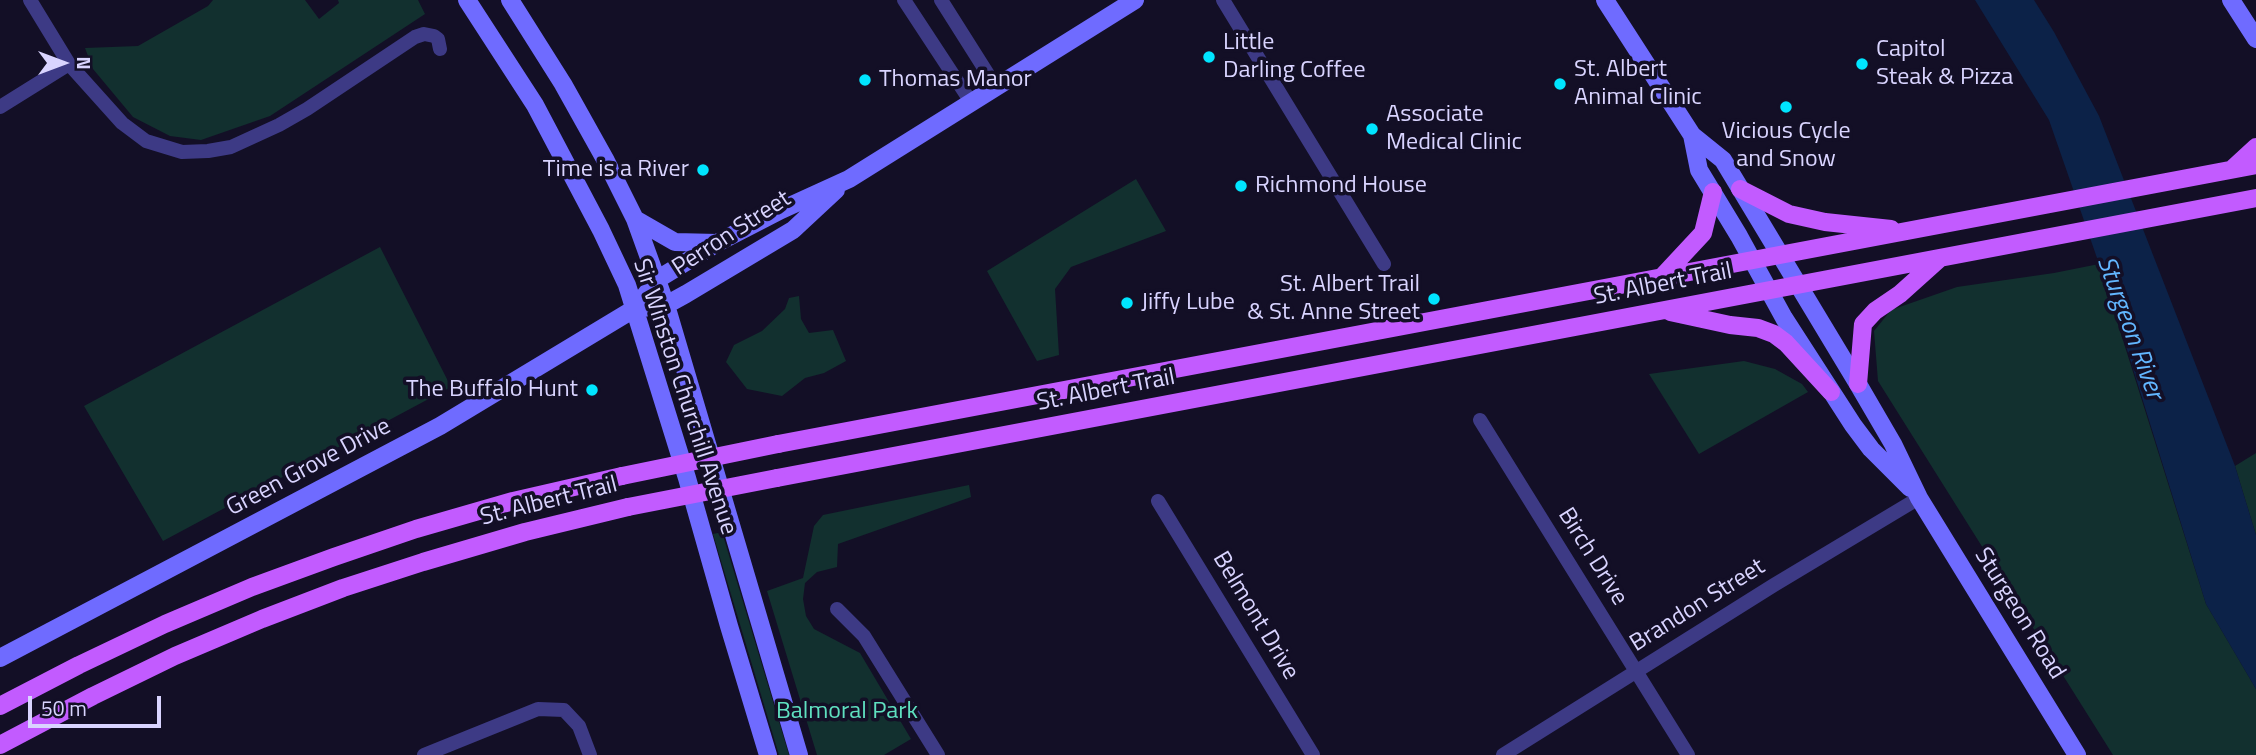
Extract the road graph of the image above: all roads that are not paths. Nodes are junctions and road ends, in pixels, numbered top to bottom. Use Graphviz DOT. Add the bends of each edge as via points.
graph roads {
  1 [pos="30,0"];
  2 [pos="467,0"];
  3 [pos="510,0"];
  4 [pos="904,0"];
  5 [pos="941,0"];
  6 [pos="1135,0"];
  7 [pos="1223,0"];
  8 [pos="1605,0"];
  9 [pos="2231,0"];
  10 [pos="2256,39"];
  11 [pos="440,49"];
  12 [pos="69,64"];
  13 [pos="996,87"];
  14 [pos="971,102"];
  15 [pos="0,107"];
  16 [pos="1692,135"];
  17 [pos="2256,146"];
  18 [pos="2256,165"];
  19 [pos="2231,170"];
  20 [pos="849,178"];
  21 [pos="1740,189"];
  22 [pos="1713,192"];
  23 [pos="2256,198"];
  24 [pos="635,219"];
  25 [pos="1909,230"];
  26 [pos="717,243"];
  27 [pos="1781,256"];
  28 [pos="1940,257"];
  29 [pos="1753,261"];
  30 [pos="1384,264"];
  31 [pos="1661,277"];
  32 [pos="658,279"];
  33 [pos="1798,285"];
  34 [pos="1770,290"];
  35 [pos="666,305"];
  36 [pos="634,309"];
  37 [pos="1663,310"];
  38 [pos="1858,384"];
  39 [pos="1831,392"];
  40 [pos="1480,420"];
  41 [pos="1919,498"];
  42 [pos="1158,501"];
  43 [pos="837,609"];
  44 [pos="0,658"];
  45 [pos="1636,671"];
  46 [pos="0,706"];
  47 [pos="0,745"];
  48 [pos="424,755"];
  49 [pos="590,755"];
  50 [pos="768,755"];
  51 [pos="799,755"];
  52 [pos="938,755"];
  53 [pos="1313,755"];
  54 [pos="1503,755"];
  55 [pos="1688,755"];
  56 [pos="2077,755"];
  1 -- 12 [label="street"];
  2 -- 36 [label="main road, Sir Winston Churchill Avenue" via="569,167 627,285"];
  3 -- 24 [label="main road, Sir Winston Churchill Avenue" via="569,95"];
  4 -- 14 [label="street"];
  5 -- 13 [label="street"];
  6 -- 13 [label="main road, Perron Street"];
  7 -- 30 [label="street"];
  8 -- 16 [label="main road"];
  9 -- 10 [label="main road"];
  11 -- 12 [label="street" via="435,36 415,37 293,118 231,147 195,152 168,149 139,137"];
  12 -- 15 [label="street"];
  13 -- 14 [label="main road, Perron Street"];
  14 -- 20 [label="main road, Perron Street"];
  16 -- 21 [label="main road, Sturgeon Road" via="1723,160"];
  16 -- 22 [label="main road, Sturgeon Road" via="1699,170"];
  17 -- 19 [label="main road"];
  18 -- 19 [label="main road, St. Albert Trail"];
  19 -- 25 [label="main road, St. Albert Trail"];
  20 -- 26 [label="main road, Perron Street"];
  20 -- 35 [label="main road, Perron Street" via="793,230"];
  21 -- 25 [label="main road" via="1789,214"];
  21 -- 27 [label="main road, Sturgeon Road"];
  22 -- 29 [label="main road, Sturgeon Road"];
  22 -- 31 [label="main road" via="1703,233"];
  23 -- 28 [label="main road, St. Albert Trail"];
  24 -- 26 [label="main road" via="675,242"];
  24 -- 32 [label="main road, Sir Winston Churchill Avenue"];
  25 -- 27 [label="main road, St. Albert Trail"];
  26 -- 32 [label="main road, Perron Street"];
  27 -- 29 [label="main road, St. Albert Trail"];
  27 -- 33 [label="main road, Sturgeon Road"];
  28 -- 33 [label="main road, St. Albert Trail"];
  28 -- 38 [label="main road" via="1863,324"];
  29 -- 31 [label="main road, St. Albert Trail"];
  29 -- 34 [label="main road, Sturgeon Road"];
  31 -- 46 [label="main road, St. Albert Trail, bridge" via="778,444 501,505 416,529 252,587 164,624"];
  32 -- 35 [label="main road, Sir Winston Churchill Avenue"];
  32 -- 36 [label="main road, Perron Street"];
  33 -- 34 [label="main road, St. Albert Trail"];
  33 -- 38 [label="main road, Sturgeon Road"];
  34 -- 37 [label="main road, St. Albert Trail"];
  34 -- 39 [label="main road, Sturgeon Road"];
  35 -- 36 [label="main road, Perron Street"];
  35 -- 51 [label="main road, Sir Winston Churchill Avenue"];
  36 -- 44 [label="main road, Green Grove Drive" via="440,426"];
  36 -- 50 [label="main road, Sir Winston Churchill Avenue"];
  37 -- 39 [label="main road" via="1774,334"];
  37 -- 47 [label="main road, St. Albert Trail, bridge" via="628,507 526,532 343,588 175,656"];
  38 -- 41 [label="main road, Sturgeon Road"];
  39 -- 41 [label="main road, Sturgeon Road" via="1871,449"];
  40 -- 45 [label="street, Birch Drive"];
  41 -- 45 [label="street, Brandon Street"];
  41 -- 56 [label="main road, Sturgeon Road"];
  42 -- 53 [label="street, Belmont Drive"];
  43 -- 52 [label="street" via="864,636"];
  45 -- 54 [label="street, Brandon Street"];
  45 -- 55 [label="street, Birch Drive"];
  48 -- 49 [label="street" via="538,709 564,710 579,726"];
}
